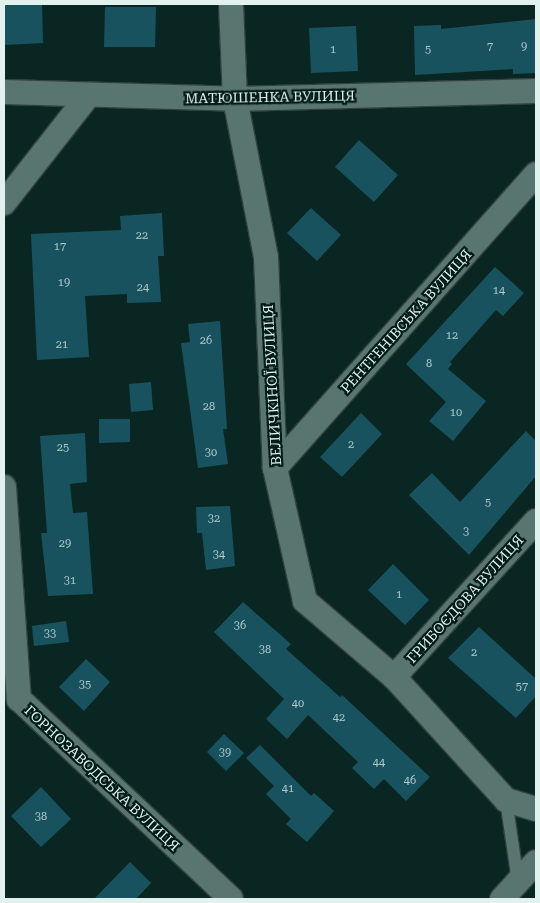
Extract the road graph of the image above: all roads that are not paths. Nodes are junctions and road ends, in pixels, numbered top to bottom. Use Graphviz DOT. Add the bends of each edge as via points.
graph roads {
  1 [pos="231,4"];
  2 [pos="4,92"];
  3 [pos="536,92"];
  4 [pos="88,96"];
  5 [pos="236,99"];
  6 [pos="536,174"];
  7 [pos="4,203"];
  8 [pos="275,468"];
  9 [pos="4,487"];
  10 [pos="536,521"];
  11 [pos="394,677"];
  12 [pos="506,800"];
  13 [pos="536,810"];
  14 [pos="536,862"];
  15 [pos="518,881"];
  16 [pos="231,899"];
  17 [pos="502,899"];
  1 -- 5 [label="street, ВЕЛИЧКІНОЇ ВУЛИЦЯ"];
  2 -- 4 [label="street, МАТЮШЕНКА ВУЛИЦЯ"];
  3 -- 5 [label="street, МАТЮШЕНКА ВУЛИЦЯ"];
  4 -- 5 [label="street, МАТЮШЕНКА ВУЛИЦЯ"];
  4 -- 7 [label="street"];
  5 -- 8 [label="street, ВЕЛИЧКІНОЇ ВУЛИЦЯ" via="266,257"];
  6 -- 8 [label="street, РЕНТГЕНІВСЬКА ВУЛИЦЯ"];
  8 -- 11 [label="street, ВЕЛИЧКІНОЇ ВУЛИЦЯ" via="305,602"];
  9 -- 16 [label="street, ГОРНОЗАВОДСЬКА ВУЛИЦЯ" via="19,699"];
  10 -- 11 [label="street, ГРИБОЄДОВА ВУЛИЦЯ"];
  11 -- 12 [label="street, ВЕЛИЧКІНОЇ ВУЛИЦЯ"];
  12 -- 13 [label="street, ВЕЛИЧКІНОЇ ВУЛИЦЯ"];
  12 -- 15 [label="lane"];
  14 -- 15 [label="street"];
  15 -- 17 [label="street"];
}
